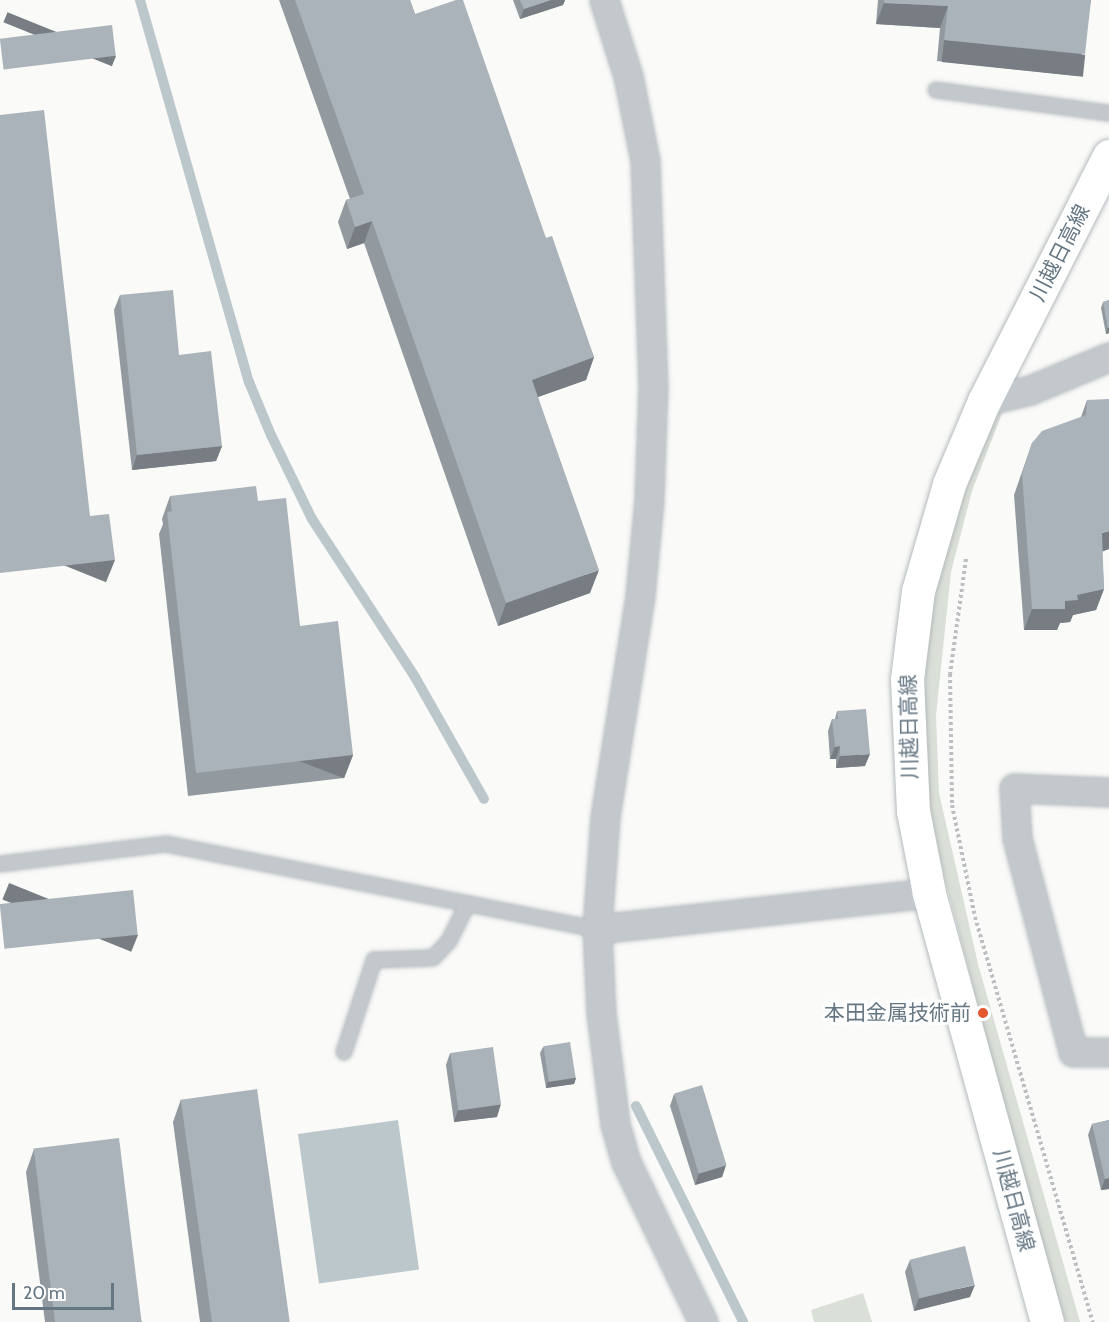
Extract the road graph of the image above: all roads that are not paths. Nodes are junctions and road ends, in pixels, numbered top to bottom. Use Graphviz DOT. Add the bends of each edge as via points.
graph roads {
  1 [pos="604,0"];
  2 [pos="936,90"];
  3 [pos="1109,112"];
  4 [pos="1109,156"];
  5 [pos="1109,357"];
  6 [pos="984,401"];
  7 [pos="1109,792"];
  8 [pos="0,864"];
  9 [pos="929,893"];
  10 [pos="468,903"];
  11 [pos="597,929"];
  12 [pos="344,1052"];
  13 [pos="1109,1052"];
  14 [pos="703,1322"];
  15 [pos="1047,1322"];
  1 -- 11 [label="street" via="628,76 645,160 652,384 649,500 640,596 605,817"];
  2 -- 3 [label="lane"];
  4 -- 6 [label="main road, 川越日高線"];
  5 -- 6 [label="street" via="1030,390"];
  6 -- 9 [label="main road, 川越日高線" via="935,526 910,638 906,679 909,768"];
  7 -- 13 [label="street" via="1014,788 1017,838 1073,1052"];
  8 -- 10 [label="lane" via="166,844"];
  9 -- 11 [label="street"];
  9 -- 15 [label="main road, 川越日高線"];
  10 -- 11 [label="lane"];
  10 -- 12 [label="lane" via="449,941 433,958 374,960"];
  11 -- 14 [label="street" via="601,1013 615,1124 626,1162"];
}
